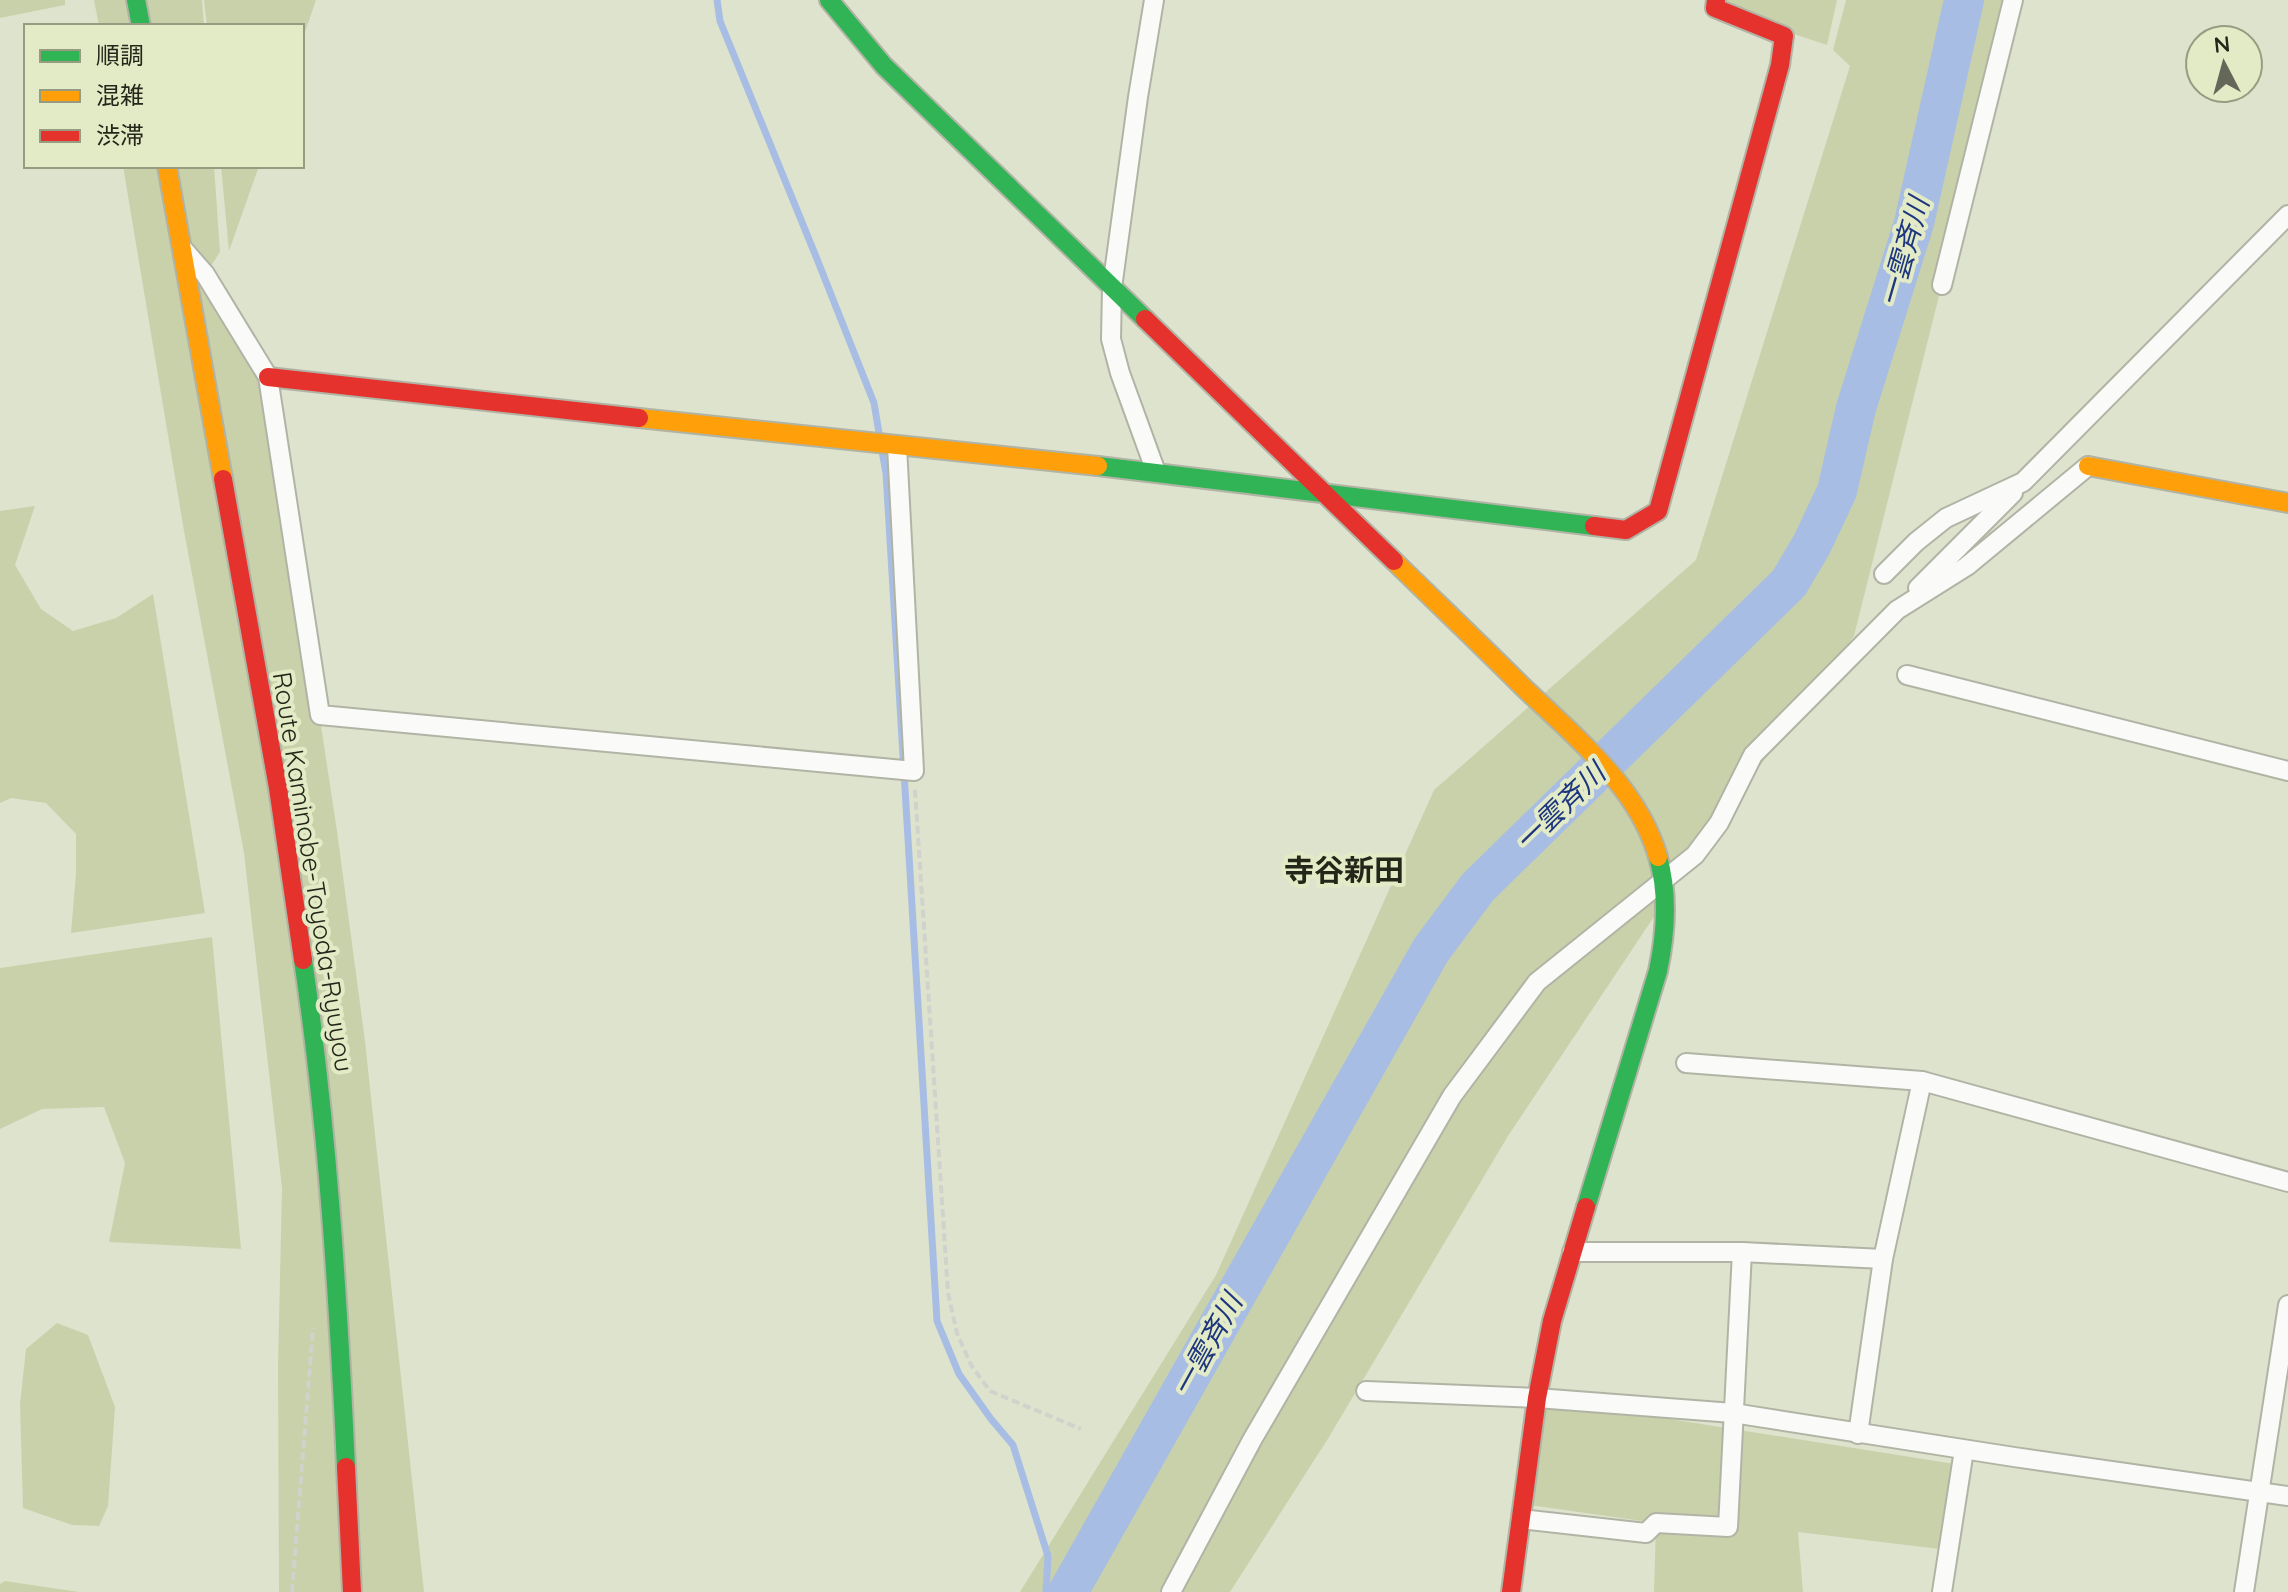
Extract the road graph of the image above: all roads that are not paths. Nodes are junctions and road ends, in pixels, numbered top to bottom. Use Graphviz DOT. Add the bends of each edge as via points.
graph roads {
  1 [pos="136,0"];
  2 [pos="829,0"];
  3 [pos="1154,0"];
  4 [pos="1716,0"];
  5 [pos="2013,0"];
  6 [pos="141,24"];
  7 [pos="167,168"];
  8 [pos="2288,215"];
  9 [pos="182,248"];
  10 [pos="1942,285"];
  11 [pos="1112,288"];
  12 [pos="268,377"];
  13 [pos="897,446"];
  14 [pos="1156,472"];
  15 [pos="2023,482"];
  16 [pos="1326,494"];
  17 [pos="2288,503"];
  18 [pos="1884,574"];
  19 [pos="1897,610"];
  20 [pos="1907,675"];
  21 [pos="2288,771"];
  22 [pos="1662,881"];
  23 [pos="1686,1063"];
  24 [pos="1922,1081"];
  25 [pos="2288,1182"];
  26 [pos="1572,1252"];
  27 [pos="1742,1252"];
  28 [pos="1883,1259"];
  29 [pos="2288,1305"];
  30 [pos="1366,1391"];
  31 [pos="1537,1398"];
  32 [pos="1733,1413"];
  33 [pos="1858,1434"];
  34 [pos="1964,1450"];
  35 [pos="2258,1492"];
  36 [pos="2288,1496"];
  37 [pos="1521,1519"];
  38 [pos="2247,1568"];
  39 [pos="352,1592"];
  40 [pos="1171,1592"];
  41 [pos="1511,1592"];
  42 [pos="1942,1592"];
  43 [pos="2244,1592"];
  44 [pos="2253,1592"];
  1 -- 6 [label="street"];
  2 -- 11 [label="street" via="884,66"];
  3 -- 11 [label="street"];
  4 -- 16 [label="street" via="1715,8 1784,36 1658,511 1626,530"];
  5 -- 10 [label="street"];
  7 -- 9 [label="street, Route Kaminobe-Toyoda-Ryuyou"];
  8 -- 15 [label="street"];
  9 -- 12 [label="street" via="205,274"];
  9 -- 39 [label="street, Route Kaminobe-Toyoda-Ryuyou" via="278,788 317,1053 338,1300"];
  11 -- 14 [label="street" via="1111,339"];
  11 -- 16 [label="street"];
  12 -- 13 [label="street"];
  12 -- 13 [label="street" via="320,715 914,771"];
  13 -- 14 [label="street"];
  14 -- 16 [label="street"];
  15 -- 18 [label="street" via="1946,518"];
  15 -- 19 [label="street"];
  16 -- 22 [label="street" via="1599,760 1648,832"];
  17 -- 19 [label="street" via="2088,466 1967,566"];
  19 -- 22 [label="street" via="1753,755 1719,823 1695,855"];
  20 -- 21 [label="street"];
  22 -- 26 [label="street" via="1665,940 1658,971"];
  22 -- 40 [label="street" via="1537,982 1452,1096"];
  23 -- 24 [label="street"];
  24 -- 25 [label="street"];
  24 -- 28 [label="street"];
  26 -- 27 [label="street"];
  26 -- 31 [label="street"];
  27 -- 28 [label="street"];
  27 -- 32 [label="street"];
  28 -- 33 [label="street"];
  29 -- 35 [label="street"];
  30 -- 31 [label="street"];
  31 -- 32 [label="street"];
  31 -- 37 [label="street"];
  32 -- 33 [label="street"];
  32 -- 37 [label="street" via="1728,1527 1656,1523 1646,1533"];
  33 -- 34 [label="street"];
  34 -- 35 [label="street"];
  34 -- 42 [label="street"];
  35 -- 36 [label="street"];
  35 -- 38 [label="street"];
  37 -- 41 [label="street"];
  38 -- 43 [label="street"];
  38 -- 44 [label="street"];
}
